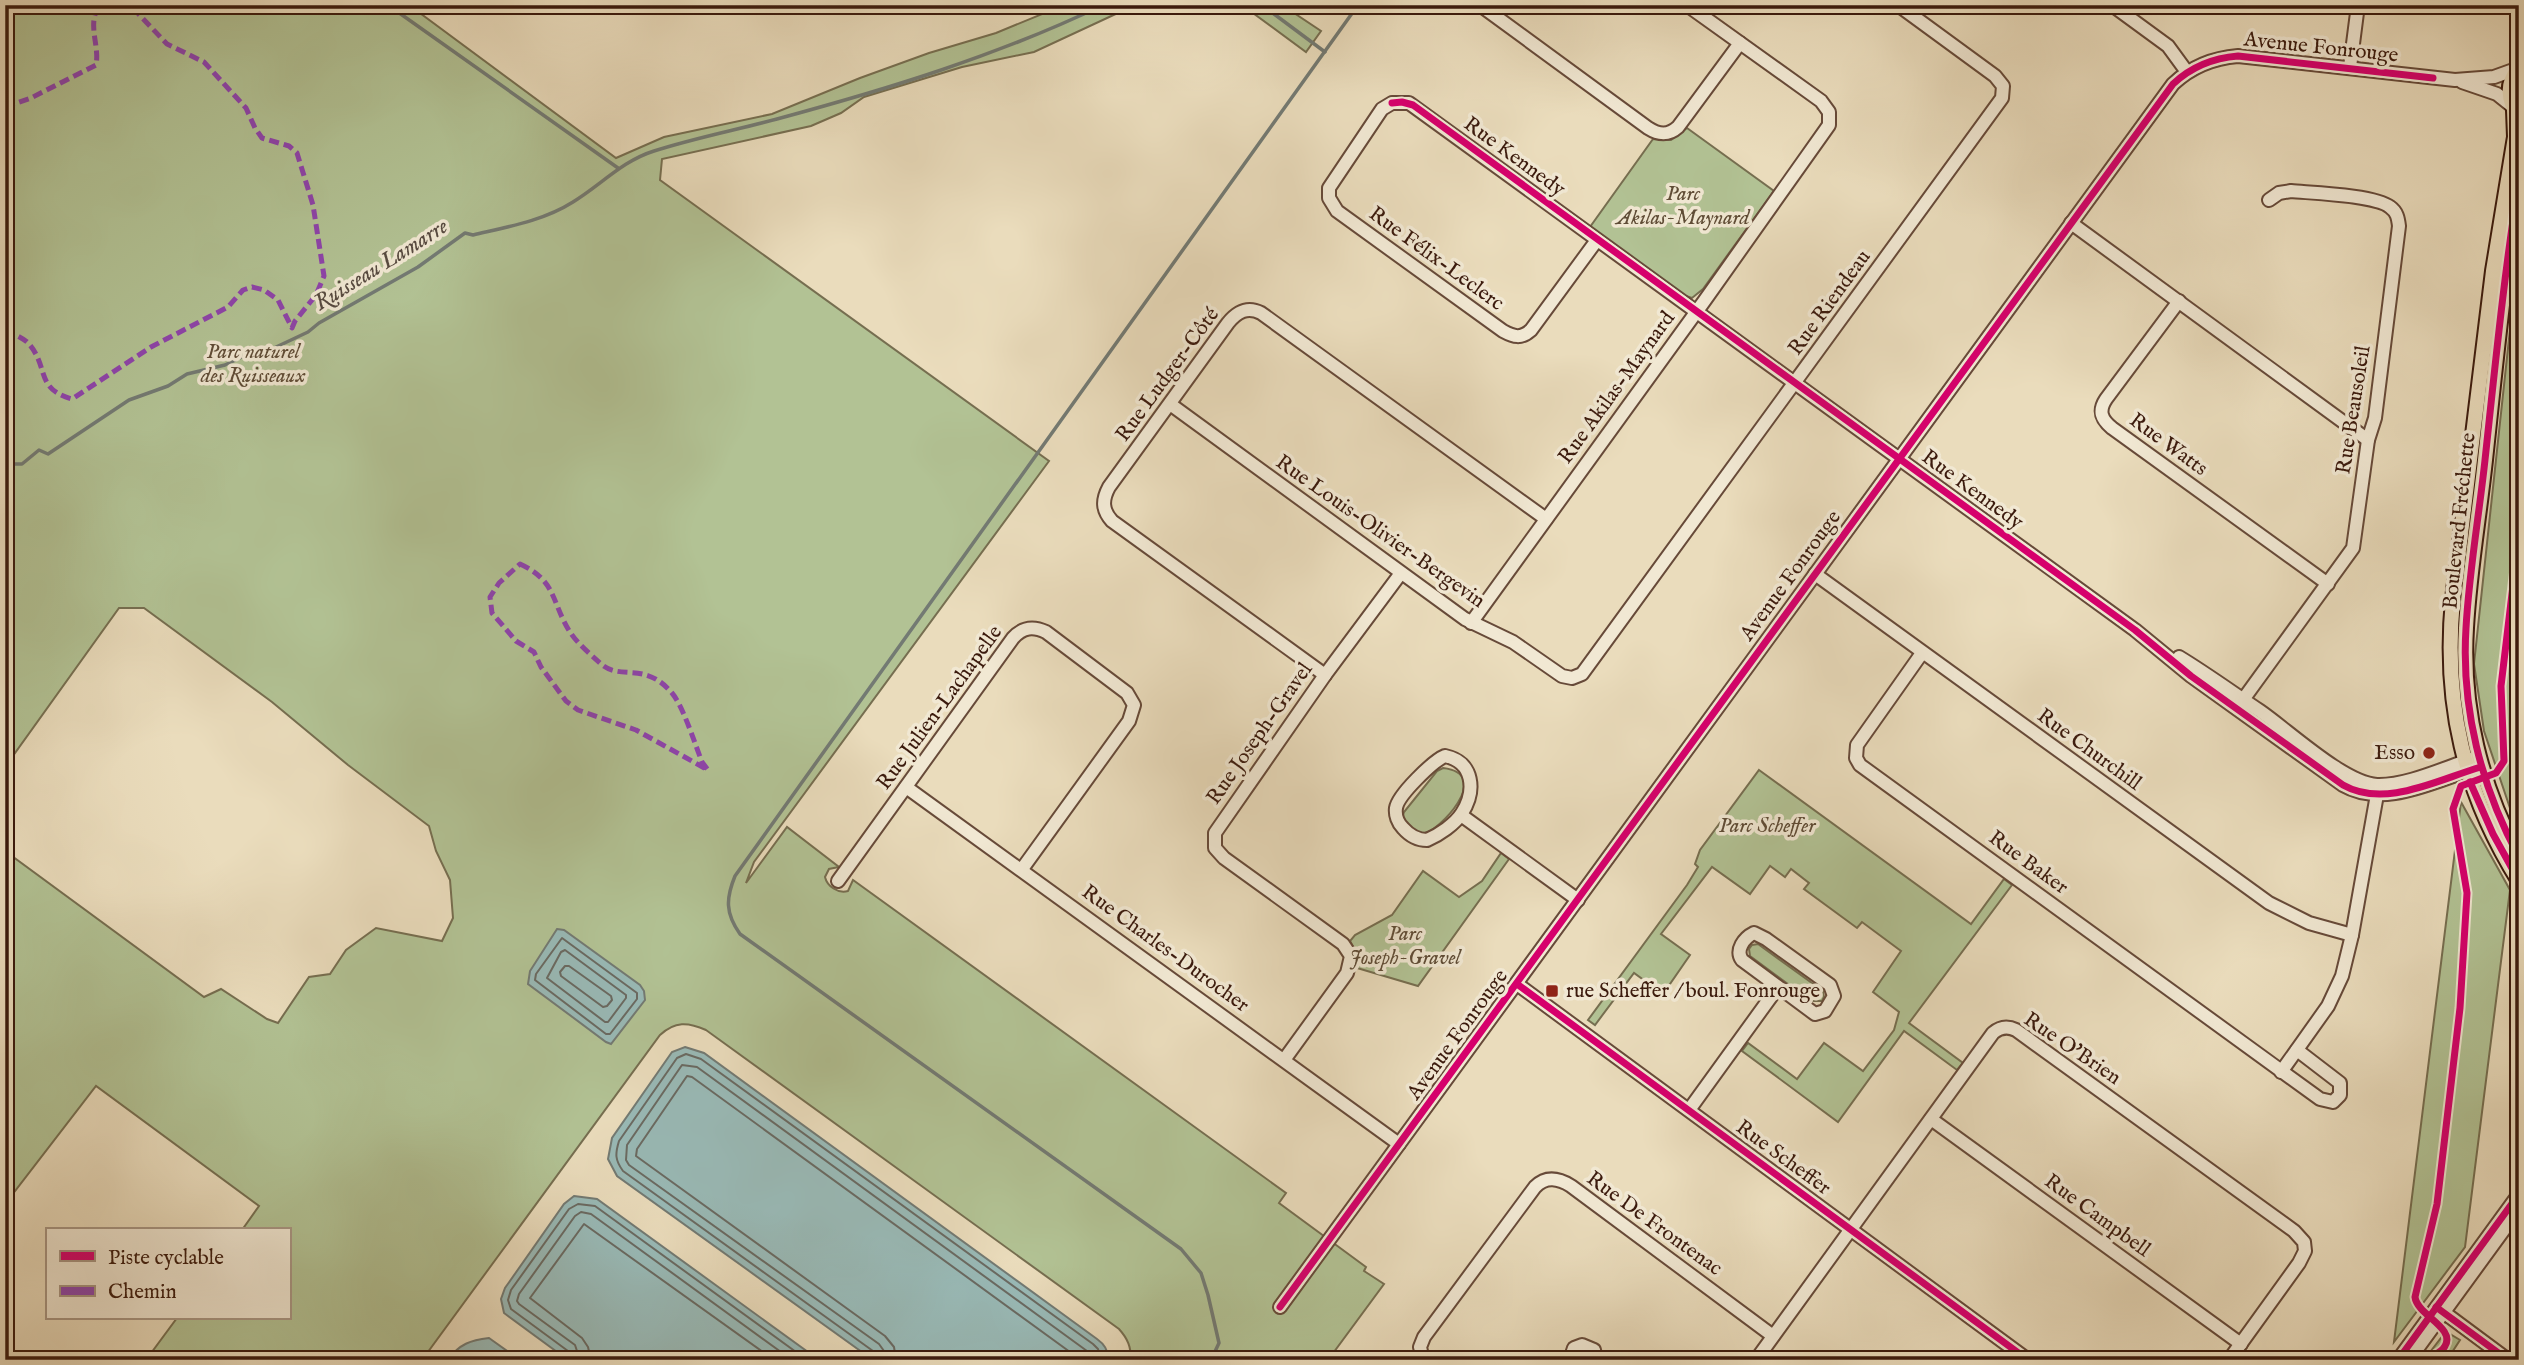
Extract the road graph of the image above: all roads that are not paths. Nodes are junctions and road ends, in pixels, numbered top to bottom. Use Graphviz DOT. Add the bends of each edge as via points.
graph roads {
  1 [pos="1480,5"];
  2 [pos="1687,5"];
  3 [pos="1898,5"];
  4 [pos="2112,5"];
  5 [pos="2357,5"];
  6 [pos="1740,43"];
  7 [pos="2350,67"];
  8 [pos="2519,68"];
  9 [pos="2187,72"];
  10 [pos="2455,80"];
  11 [pos="1392,103"];
  12 [pos="2515,111"];
  13 [pos="2519,181"];
  14 [pos="2269,200"];
  15 [pos="2071,223"];
  16 [pos="1597,240"];
  17 [pos="2179,301"];
  18 [pos="1697,312"];
  19 [pos="1796,383"];
  20 [pos="1170,404"];
  21 [pos="2368,440"];
  22 [pos="1899,459"];
  23 [pos="1546,519"];
  24 [pos="1401,573"];
  25 [pos="1815,574"];
  26 [pos="2328,584"];
  27 [pos="1471,623"];
  28 [pos="1923,653"];
  29 [pos="1325,675"];
  30 [pos="1575,677"];
  31 [pos="2240,704"];
  32 [pos="2472,764"];
  33 [pos="906,787"];
  34 [pos="2378,790"];
  35 [pos="1461,816"];
  36 [pos="2519,858"];
  37 [pos="1022,869"];
  38 [pos="838,881"];
  39 [pos="2519,881"];
  40 [pos="1578,900"];
  41 [pos="2352,935"];
  42 [pos="1517,984"];
  43 [pos="1778,987"];
  44 [pos="2297,1050"];
  45 [pos="1284,1060"];
  46 [pos="2281,1072"];
  47 [pos="1689,1110"];
  48 [pos="1931,1119"];
  49 [pos="1399,1144"];
  50 [pos="2519,1194"];
  51 [pos="2516,1210"];
  52 [pos="1852,1229"];
  53 [pos="1280,1307"];
  54 [pos="2440,1310"];
  55 [pos="1773,1336"];
  56 [pos="2241,1344"];
  57 [pos="1422,1356"];
  58 [pos="1570,1360"];
  59 [pos="1596,1360"];
  60 [pos="1756,1360"];
  61 [pos="2028,1360"];
  62 [pos="2229,1360"];
  63 [pos="2398,1360"];
  64 [pos="2409,1360"];
  65 [pos="2508,1360"];
  1 -- 6 [label="street" via="1660,134 1678,127"];
  2 -- 6 [label="street, Rue Akilas-Maynard"];
  3 -- 19 [label="street, Rue Riendeau" via="1995,76 2002,83 2003,94"];
  4 -- 9 [label="street" via="2168,46"];
  5 -- 7 [label="street"];
  6 -- 18 [label="street, Rue Akilas-Maynard" via="1821,101 1829,121 1822,138"];
  7 -- 9 [label="street, Avenue Fonrouge" via="2238,56"];
  7 -- 10 [label="street, Avenue Fonrouge"];
  8 -- 10 [label="street" via="2494,77"];
  8 -- 12 [label="main road, Boulevard Fréchette" via="2510,84"];
  9 -- 15 [label="street, Avenue Fonrouge" via="2158,102"];
  10 -- 12 [label="street" via="2490,91"];
  11 -- 16 [label="street, Rue Kennedy" via="1413,105"];
  11 -- 16 [label="street, Rue Félix-Leclerc" via="1379,113 1333,178 1331,203 1503,331 1518,337 1531,330"];
  12 -- 32 [label="main road, Boulevard Fréchette" via="2451,624 2453,701"];
  13 -- 32 [label="main road, Boulevard Fréchette" via="2466,629"];
  14 -- 21 [label="street, Rue Beausoleil" via="2291,191 2337,196 2382,202 2397,216 2375,418"];
  15 -- 17 [label="street"];
  15 -- 22 [label="street, Avenue Fonrouge"];
  16 -- 18 [label="street, Rue Kennedy"];
  17 -- 21 [label="street"];
  17 -- 26 [label="street, Rue Watts" via="2106,398 2102,418"];
  18 -- 19 [label="street, Rue Kennedy"];
  18 -- 23 [label="street, Rue Akilas-Maynard"];
  19 -- 22 [label="street, Rue Kennedy"];
  19 -- 30 [label="street, Rue Riendeau" via="1595,659"];
  20 -- 23 [label="street, Rue Ludger-Côté" via="1231,320 1252,309"];
  20 -- 24 [label="street, Rue Louis-Olivier-Bergevin"];
  20 -- 29 [label="street, Rue Ludger-Côté" via="1107,491 1105,512"];
  21 -- 26 [label="street, Rue Beausoleil" via="2353,548"];
  22 -- 25 [label="street, Avenue Fonrouge"];
  22 -- 31 [label="street, Rue Kennedy"];
  23 -- 27 [label="street, Rue Akilas-Maynard"];
  24 -- 27 [label="street, Rue Louis-Olivier-Bergevin"];
  24 -- 29 [label="street, Rue Joseph-Gravel"];
  25 -- 28 [label="street, Rue Churchill"];
  25 -- 40 [label="street, Avenue Fonrouge"];
  26 -- 31 [label="street, Rue Beausoleil"];
  27 -- 30 [label="street, Rue Louis-Olivier-Bergevin" via="1513,642 1562,676"];
  28 -- 41 [label="street, Rue Churchill" via="2269,903 2309,923"];
  28 -- 46 [label="street, Rue Baker" via="1857,744 1860,765"];
  29 -- 45 [label="street, Rue Joseph-Gravel" via="1214,838 1215,848 1224,858 1343,944 1351,956 1347,973"];
  31 -- 34 [label="street, Rue Kennedy"];
  32 -- 34 [label="street"];
  32 -- 36 [label="main road, Boulevard Fréchette"];
  32 -- 39 [label="main road, Boulevard Fréchette" via="2493,834"];
  33 -- 37 [label="street, Rue Charles-Durocher"];
  33 -- 37 [label="street, Rue Julien-Lachapelle" via="1013,638 1028,628 1046,632 1127,693 1134,709"];
  33 -- 38 [label="street, Rue Julien-Lachapelle"];
  34 -- 41 [label="street"];
  35 -- 35 [label="street" via="1471,779 1462,764 1445,756 1418,779 1396,809 1403,828 1422,840 1436,836"];
  35 -- 40 [label="street"];
  37 -- 45 [label="street, Rue Charles-Durocher"];
  40 -- 42 [label="street, Avenue Fonrouge"];
  41 -- 44 [label="street" via="2334,997"];
  42 -- 47 [label="street, Rue Scheffer"];
  42 -- 49 [label="street, Avenue Fonrouge"];
  43 -- 43 [label="street" via="1818,1014 1835,996 1830,985 1766,939 1750,935 1739,957"];
  43 -- 47 [label="street"];
  44 -- 46 [label="street"];
  44 -- 46 [label="street, Rue Baker" via="2337,1080 2342,1086 2340,1095 2333,1102 2324,1102"];
  45 -- 49 [label="street, Rue Charles-Durocher"];
  47 -- 52 [label="street, Rue Scheffer"];
  48 -- 52 [label="street, Rue O'Brien"];
  48 -- 56 [label="street, Rue Campbell"];
  48 -- 56 [label="street, Rue O'Brien" via="1993,1033 2014,1029 2283,1223 2302,1238 2305,1251"];
  49 -- 53 [label="street, Avenue Fonrouge"];
  50 -- 51 [label="street"];
  51 -- 54 [label="street"];
  52 -- 55 [label="street, Rue O'Brien"];
  52 -- 61 [label="street, Rue Scheffer"];
  54 -- 63 [label="street"];
  54 -- 64 [label="street"];
  54 -- 65 [label="street"];
  55 -- 57 [label="street, Rue De Frontenac" via="1571,1186 1552,1179 1535,1187 1424,1337"];
  55 -- 60 [label="street, Rue O'Brien"];
  56 -- 62 [label="street, Rue O'Brien"];
  58 -- 59 [label="street" via="1574,1348 1582,1345 1591,1347"];
}
